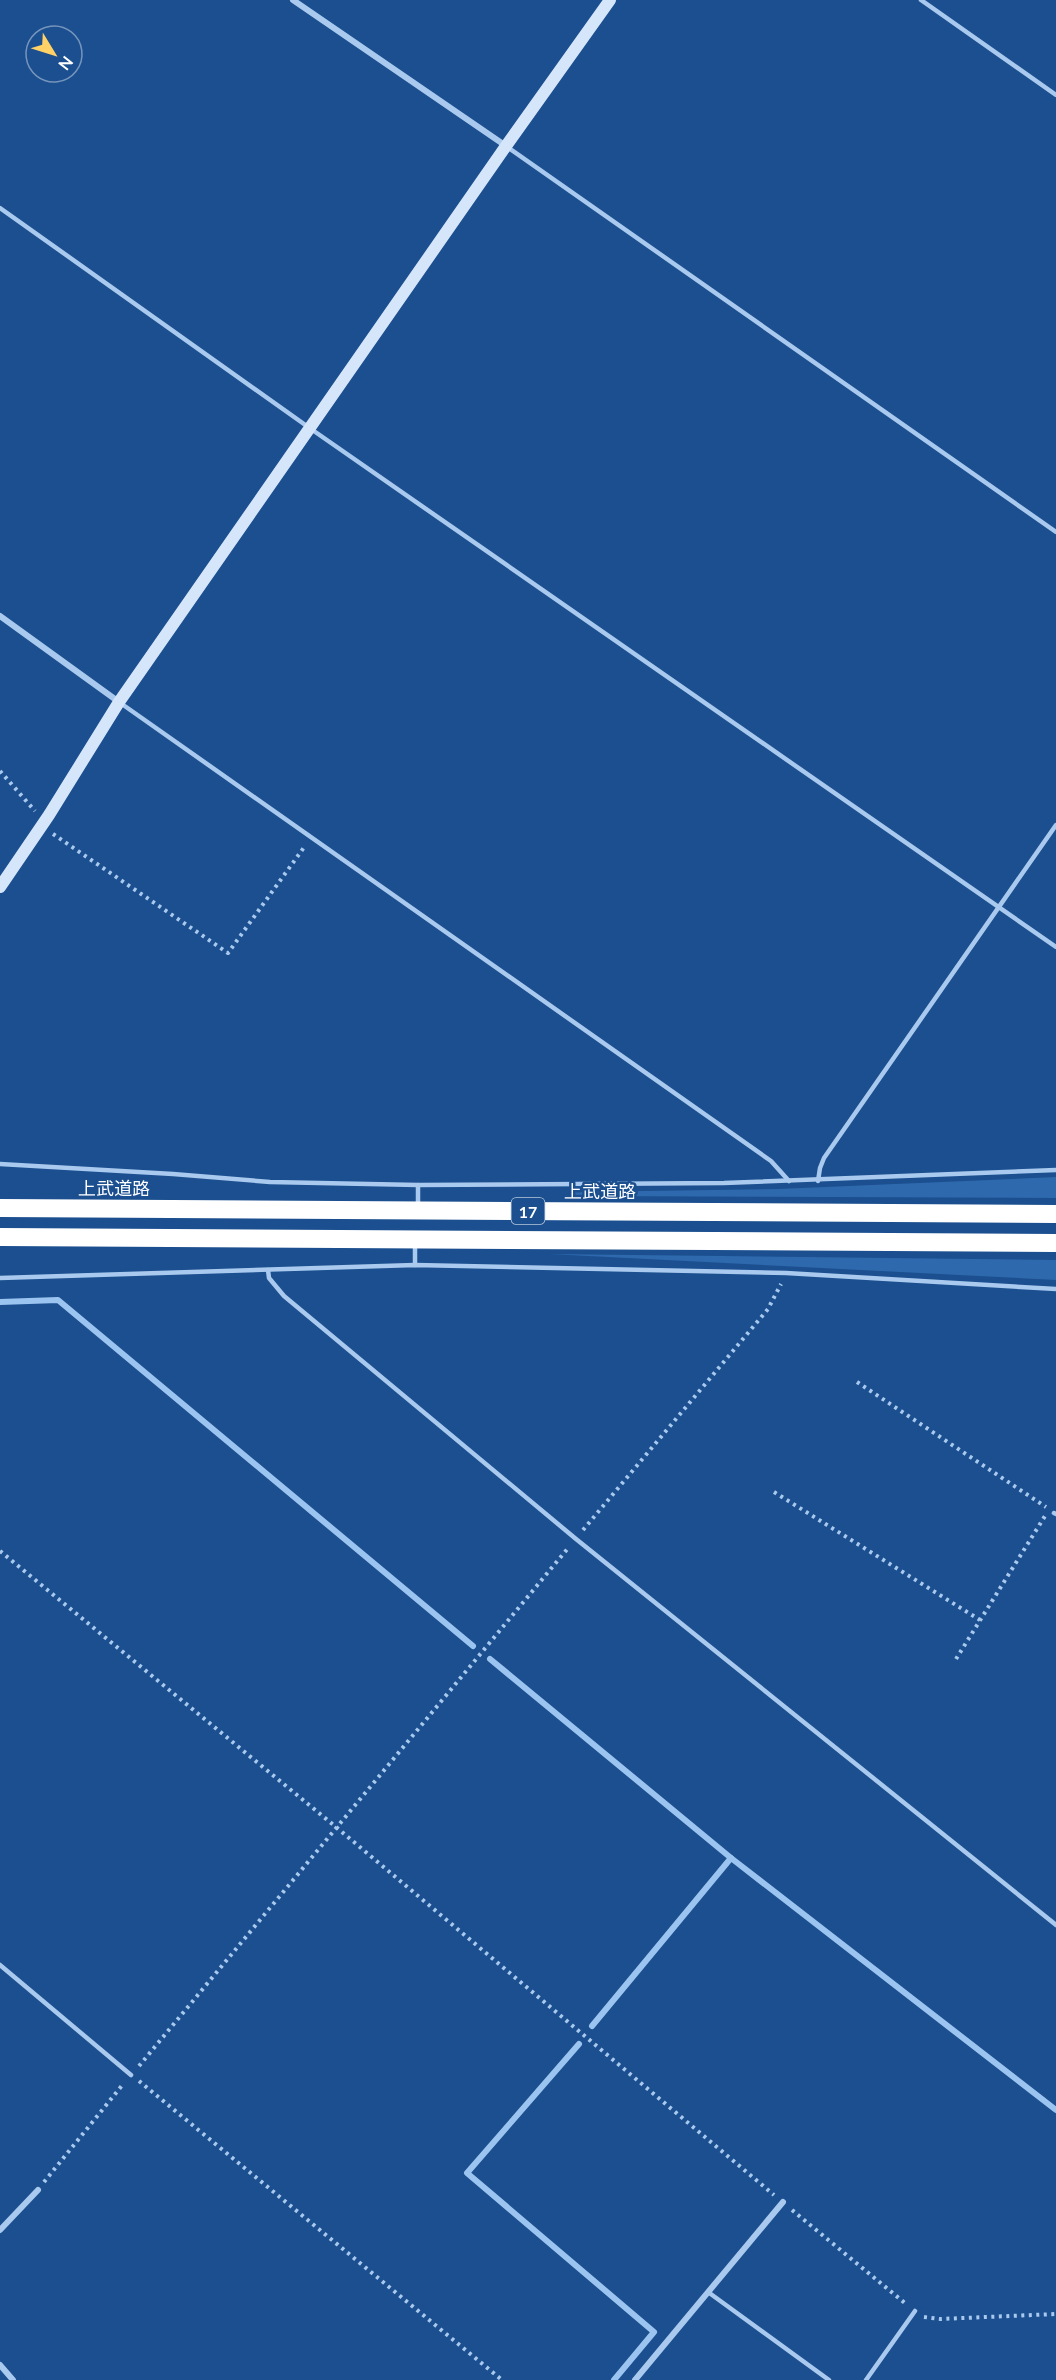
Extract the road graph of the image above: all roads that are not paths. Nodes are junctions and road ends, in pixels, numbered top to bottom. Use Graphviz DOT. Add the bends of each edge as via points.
graph roads {
  1 [pos="610,0"];
  2 [pos="921,0"];
  3 [pos="297,1"];
  4 [pos="1056,95"];
  5 [pos="506,146"];
  6 [pos="0,208"];
  7 [pos="311,429"];
  8 [pos="1056,532"];
  9 [pos="0,616"];
  10 [pos="119,702"];
  11 [pos="1056,825"];
  12 [pos="0,886"];
  13 [pos="999,906"];
  14 [pos="1056,946"];
  15 [pos="0,1164"];
  16 [pos="1056,1170"];
  17 [pos="818,1180"];
  18 [pos="789,1181"];
  19 [pos="418,1185"];
  20 [pos="0,1208"];
  21 [pos="418,1211"];
  22 [pos="1056,1214"];
  23 [pos="0,1237"];
  24 [pos="415,1241"];
  25 [pos="1056,1243"];
  26 [pos="415,1265"];
  27 [pos="267,1270"];
  28 [pos="0,1278"];
  29 [pos="1056,1289"];
  30 [pos="1056,1925"];
  31 [pos="0,1965"];
  32 [pos="131,2075"];
  33 [pos="38,2190"];
  34 [pos="783,2202"];
  35 [pos="0,2230"];
  36 [pos="708,2292"];
  37 [pos="915,2311"];
  38 [pos="0,2365"];
  39 [pos="13,2380"];
  40 [pos="635,2380"];
  41 [pos="829,2380"];
  42 [pos="866,2380"];
  1 -- 5 [label="street"];
  2 -- 4 [label="lane"];
  3 -- 5 [label="street"];
  5 -- 7 [label="street"];
  5 -- 8 [label="lane"];
  6 -- 7 [label="lane"];
  7 -- 10 [label="street"];
  7 -- 13 [label="lane"];
  9 -- 10 [label="street"];
  10 -- 12 [label="street"];
  10 -- 18 [label="lane" via="771,1161"];
  11 -- 13 [label="lane"];
  13 -- 14 [label="lane"];
  13 -- 17 [label="lane" via="824,1158"];
  15 -- 19 [label="lane" via="270,1182"];
  16 -- 17 [label="lane"];
  17 -- 18 [label="lane"];
  18 -- 19 [label="lane"];
  19 -- 21 [label="lane"];
  20 -- 21 [label="highway, 上武道路 / 17"];
  21 -- 22 [label="highway, 上武道路 / 17"];
  23 -- 24 [label="highway, 17"];
  24 -- 25 [label="highway, 17"];
  24 -- 26 [label="lane"];
  26 -- 27 [label="lane"];
  26 -- 29 [label="lane" via="786,1273"];
  27 -- 28 [label="lane"];
  27 -- 30 [label="lane" via="284,1296 576,1539"];
  31 -- 32 [label="lane"];
  33 -- 35 [label="street"];
  34 -- 36 [label="street"];
  36 -- 40 [label="street"];
  36 -- 41 [label="lane"];
  37 -- 42 [label="lane"];
  38 -- 39 [label="street"];
}
